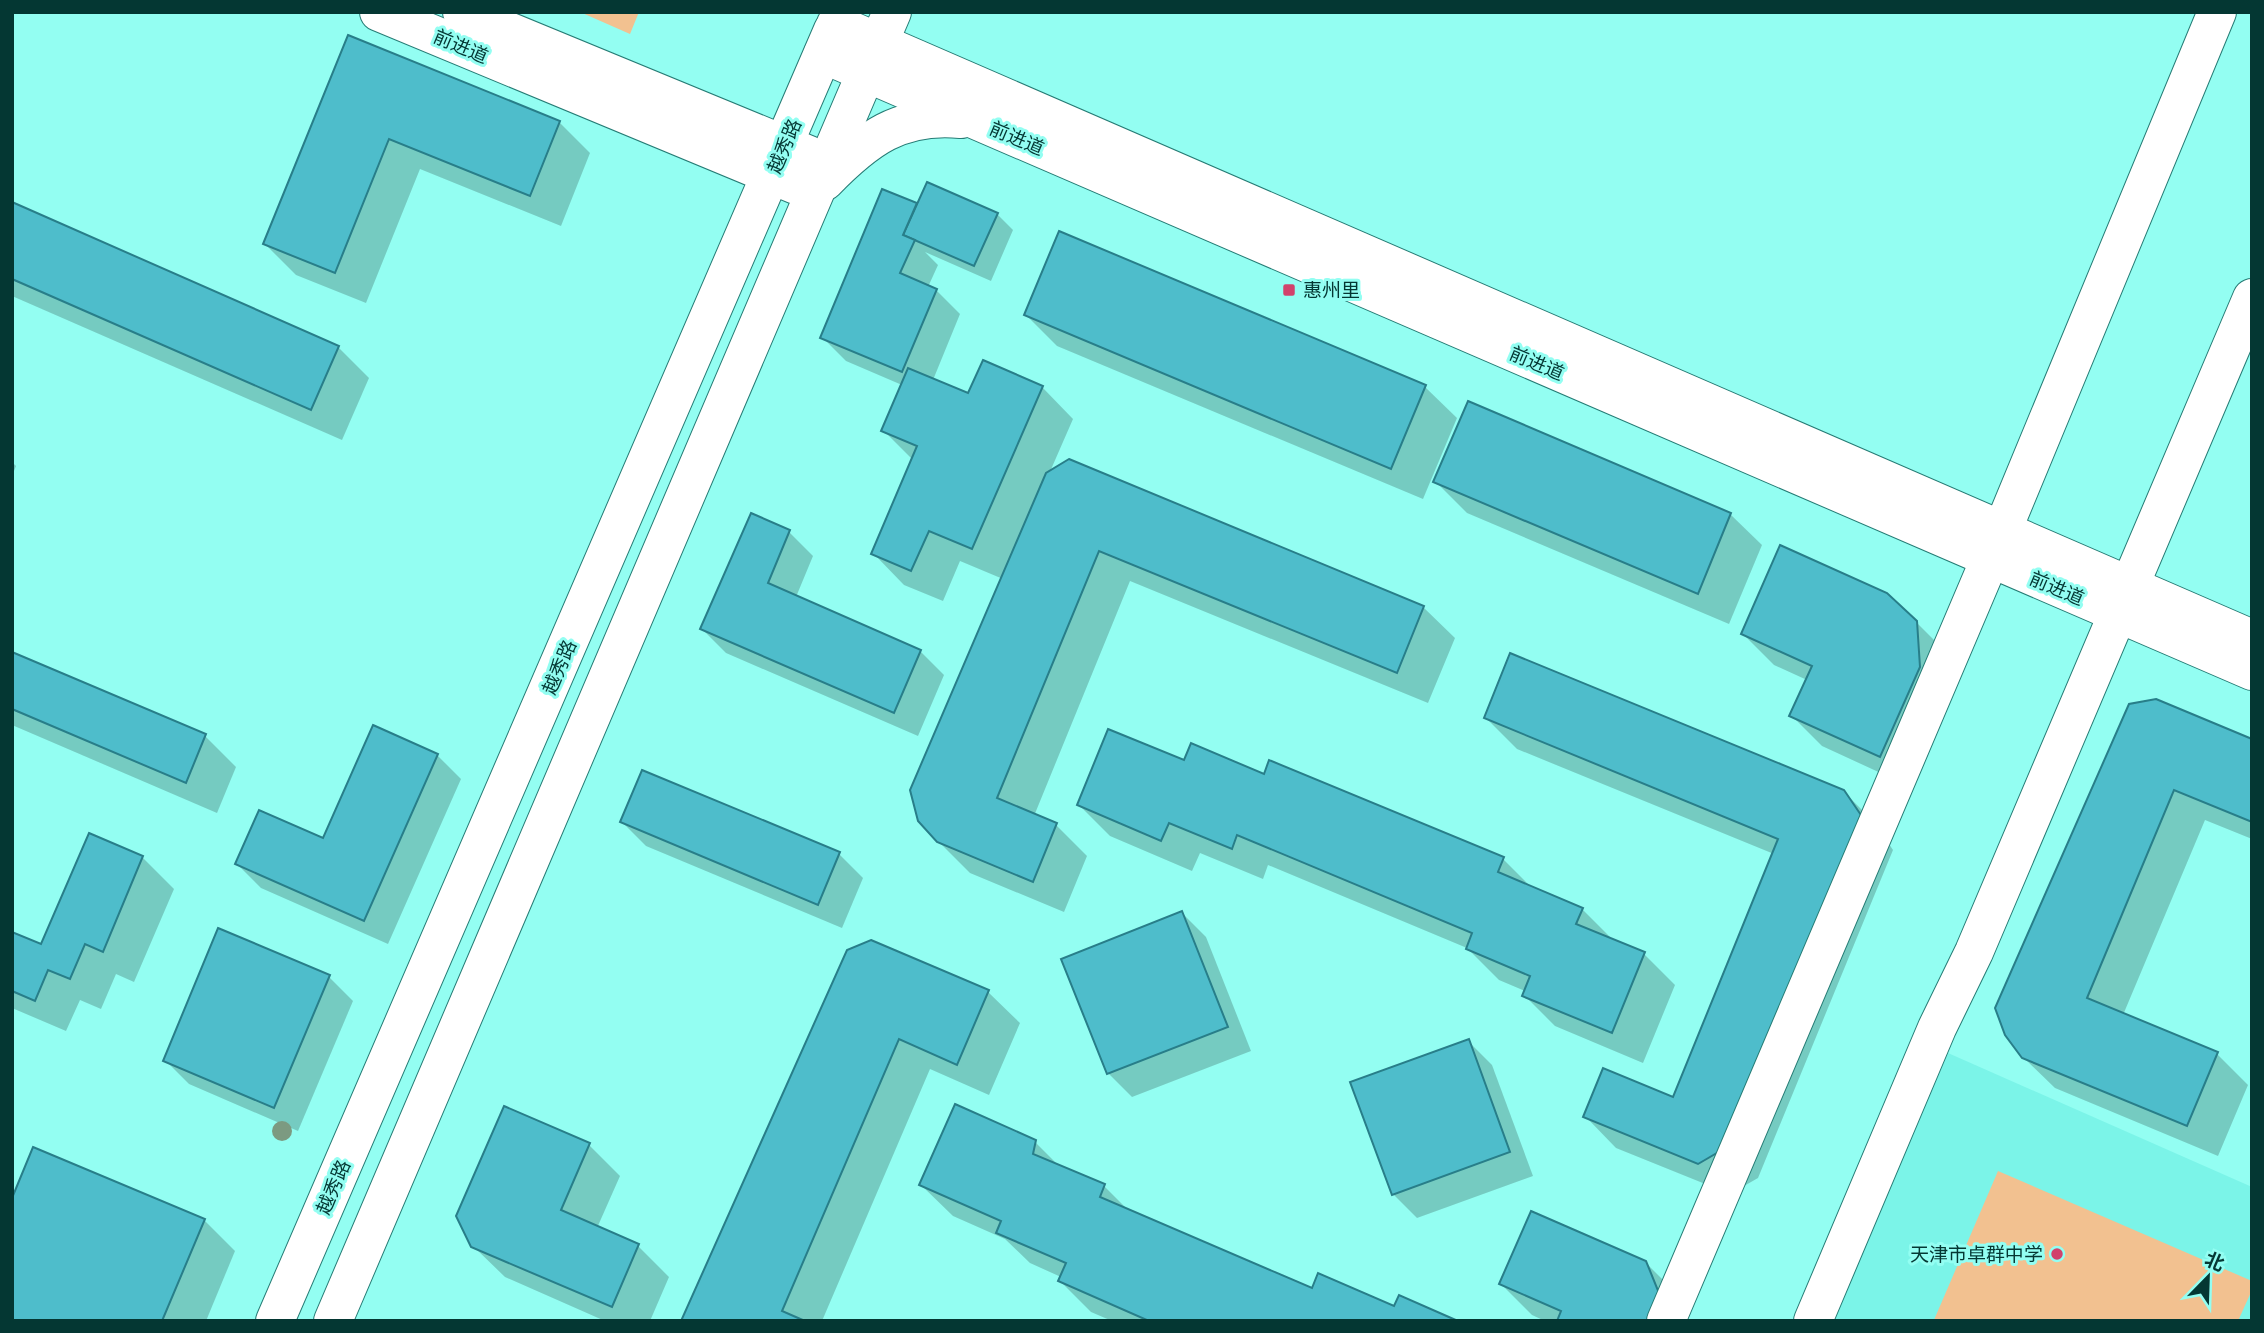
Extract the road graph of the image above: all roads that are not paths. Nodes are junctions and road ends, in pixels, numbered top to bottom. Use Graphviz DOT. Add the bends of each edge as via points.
graph roads {
  1 [pos="379,12"];
  2 [pos="462,12"];
  3 [pos="2217,12"];
  4 [pos="833,30"];
  5 [pos="876,59"];
  6 [pos="997,111"];
  7 [pos="798,165"];
  8 [pos="2252,298"];
  9 [pos="1996,545"];
  10 [pos="2122,600"];
  11 [pos="2252,639"];
  12 [pos="2252,671"];
  13 [pos="275,1321"];
  14 [pos="333,1321"];
  15 [pos="1665,1321"];
  16 [pos="1813,1321"];
  1 -- 7 [label="street, 前进道"];
  2 -- 7 [label="street, 前进道"];
  3 -- 9 [label="street"];
  4 -- 5 [label="street, 前进道"];
  4 -- 7 [label="street, 越秀路"];
  5 -- 6 [label="street, 前进道"];
  5 -- 7 [label="street, 越秀路"];
  6 -- 7 [label="street" via="960,119 931,117 904,122 858,149"];
  6 -- 9 [label="street, 前进道"];
  7 -- 13 [label="street, 越秀路"];
  7 -- 14 [label="street, 越秀路"];
  8 -- 10 [label="street"];
  9 -- 10 [label="street, 前进道"];
  9 -- 15 [label="street"];
  10 -- 11 [label="street, 前进道"];
  10 -- 12 [label="street, 前进道"];
  10 -- 16 [label="street"];
}
